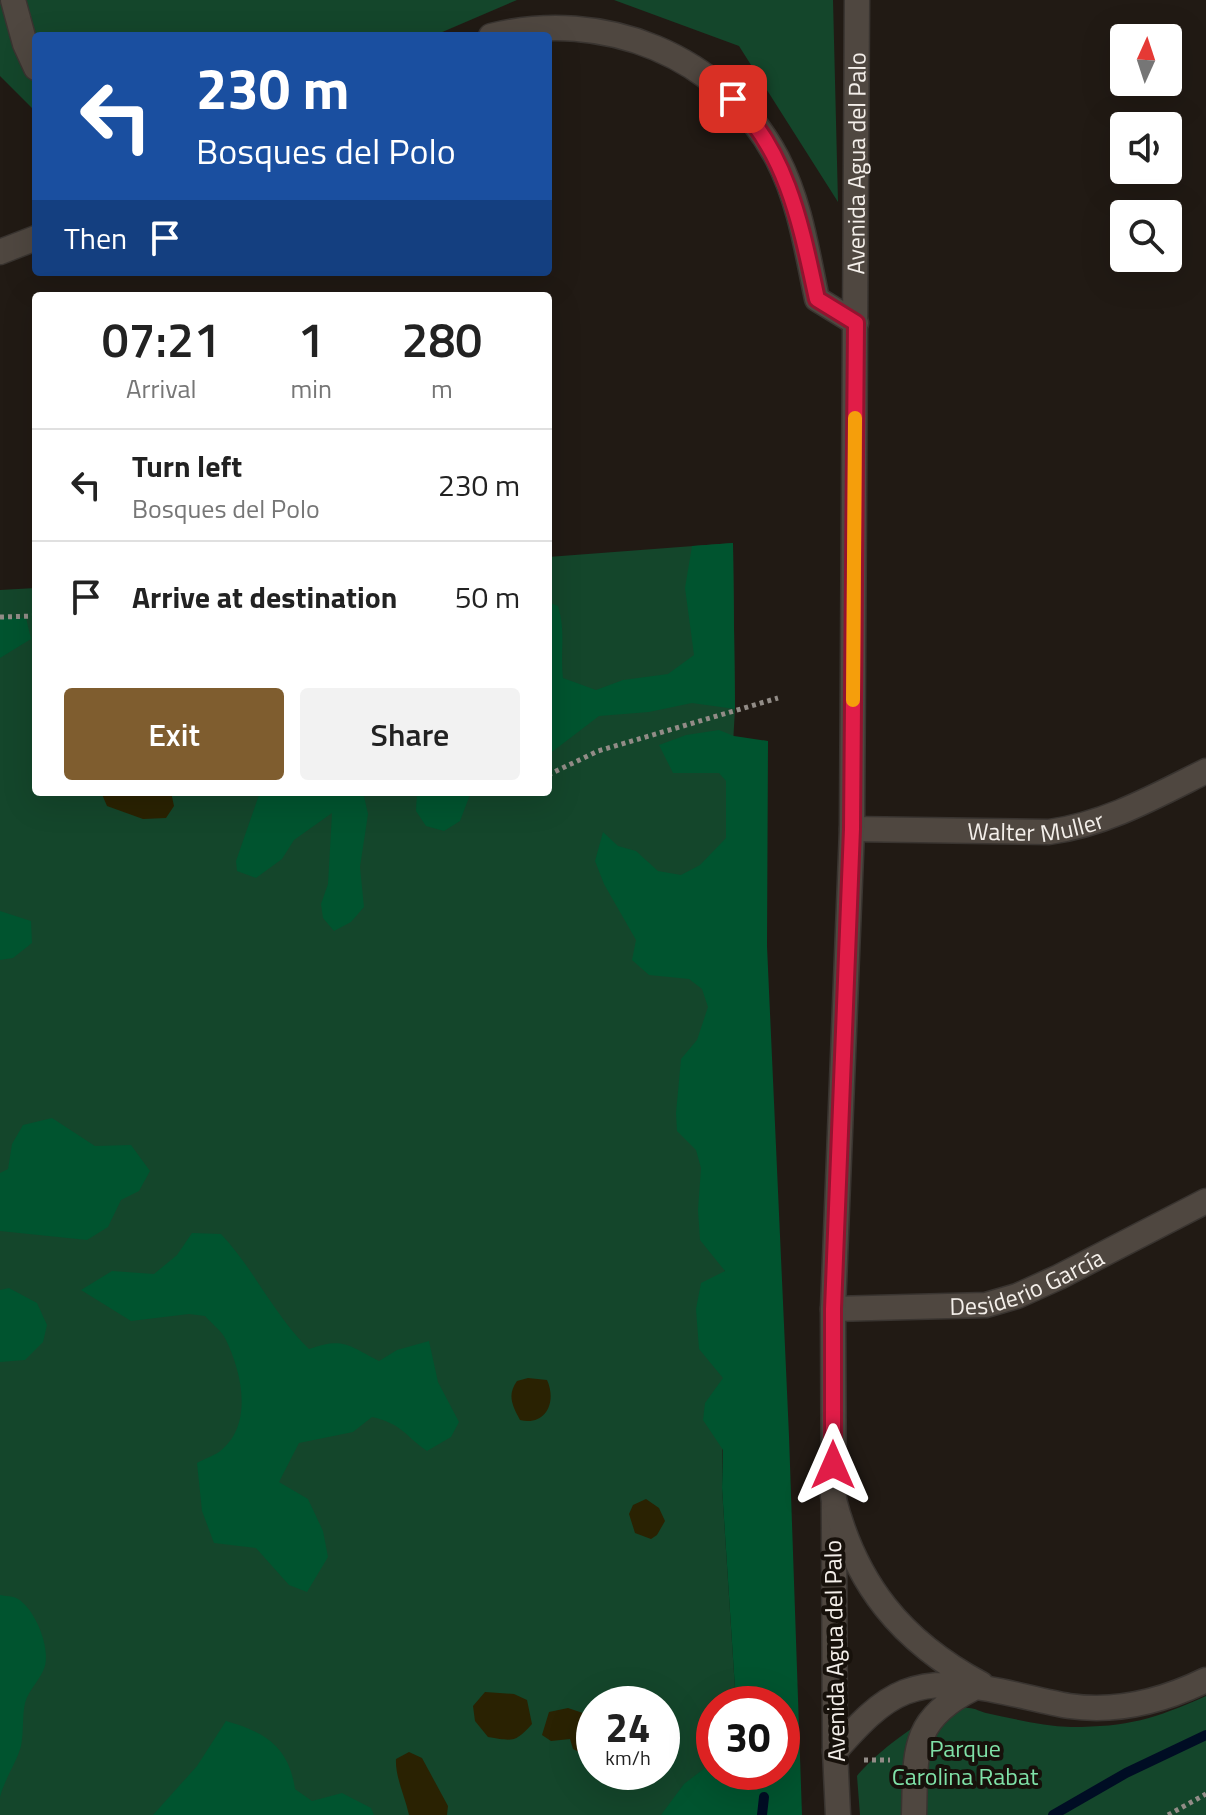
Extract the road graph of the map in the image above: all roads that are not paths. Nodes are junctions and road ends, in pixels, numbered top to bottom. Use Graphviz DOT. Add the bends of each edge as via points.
graph roads {
  1 [pos="13,0"];
  2 [pos="857,0"];
  3 [pos="512,32"];
  4 [pos="32,59"];
  5 [pos="32,240"];
  6 [pos="0,252"];
  7 [pos="856,323"];
  8 [pos="1206,771"];
  9 [pos="852,829"];
  10 [pos="1206,1201"];
  11 [pos="833,1309"];
  12 [pos="833,1496"];
  13 [pos="1206,1680"];
  14 [pos="982,1688"];
  15 [pos="835,1751"];
  16 [pos="838,1815"];
  17 [pos="914,1815"];
  1 -- 4 [label="street"];
  2 -- 7 [label="street, Avenida Agua del Palo"];
  3 -- 7 [label="street" via="562,27 607,32 662,49 721,87 745,111 777,160 798,214 817,299"];
  5 -- 6 [label="street"];
  7 -- 9 [label="street, Avenida Agua del Palo"];
  8 -- 9 [label="street, Walter Muller" via="1122,813 1076,828"];
  9 -- 11 [label="street, Avenida Agua del Palo"];
  10 -- 11 [label="street, Desiderio García" via="1059,1277 986,1305"];
  11 -- 12 [label="street, Avenida Agua del Palo"];
  12 -- 14 [label="street" via="853,1557 887,1611 933,1655"];
  12 -- 15 [label="street, Avenida Agua del Palo"];
  13 -- 14 [label="street" via="1126,1707 1070,1706"];
  14 -- 15 [label="street" via="905,1692 878,1709"];
  14 -- 17 [label="street" via="947,1701 931,1717 919,1740"];
  15 -- 16 [label="street, Avenida Agua del Palo"];
}
